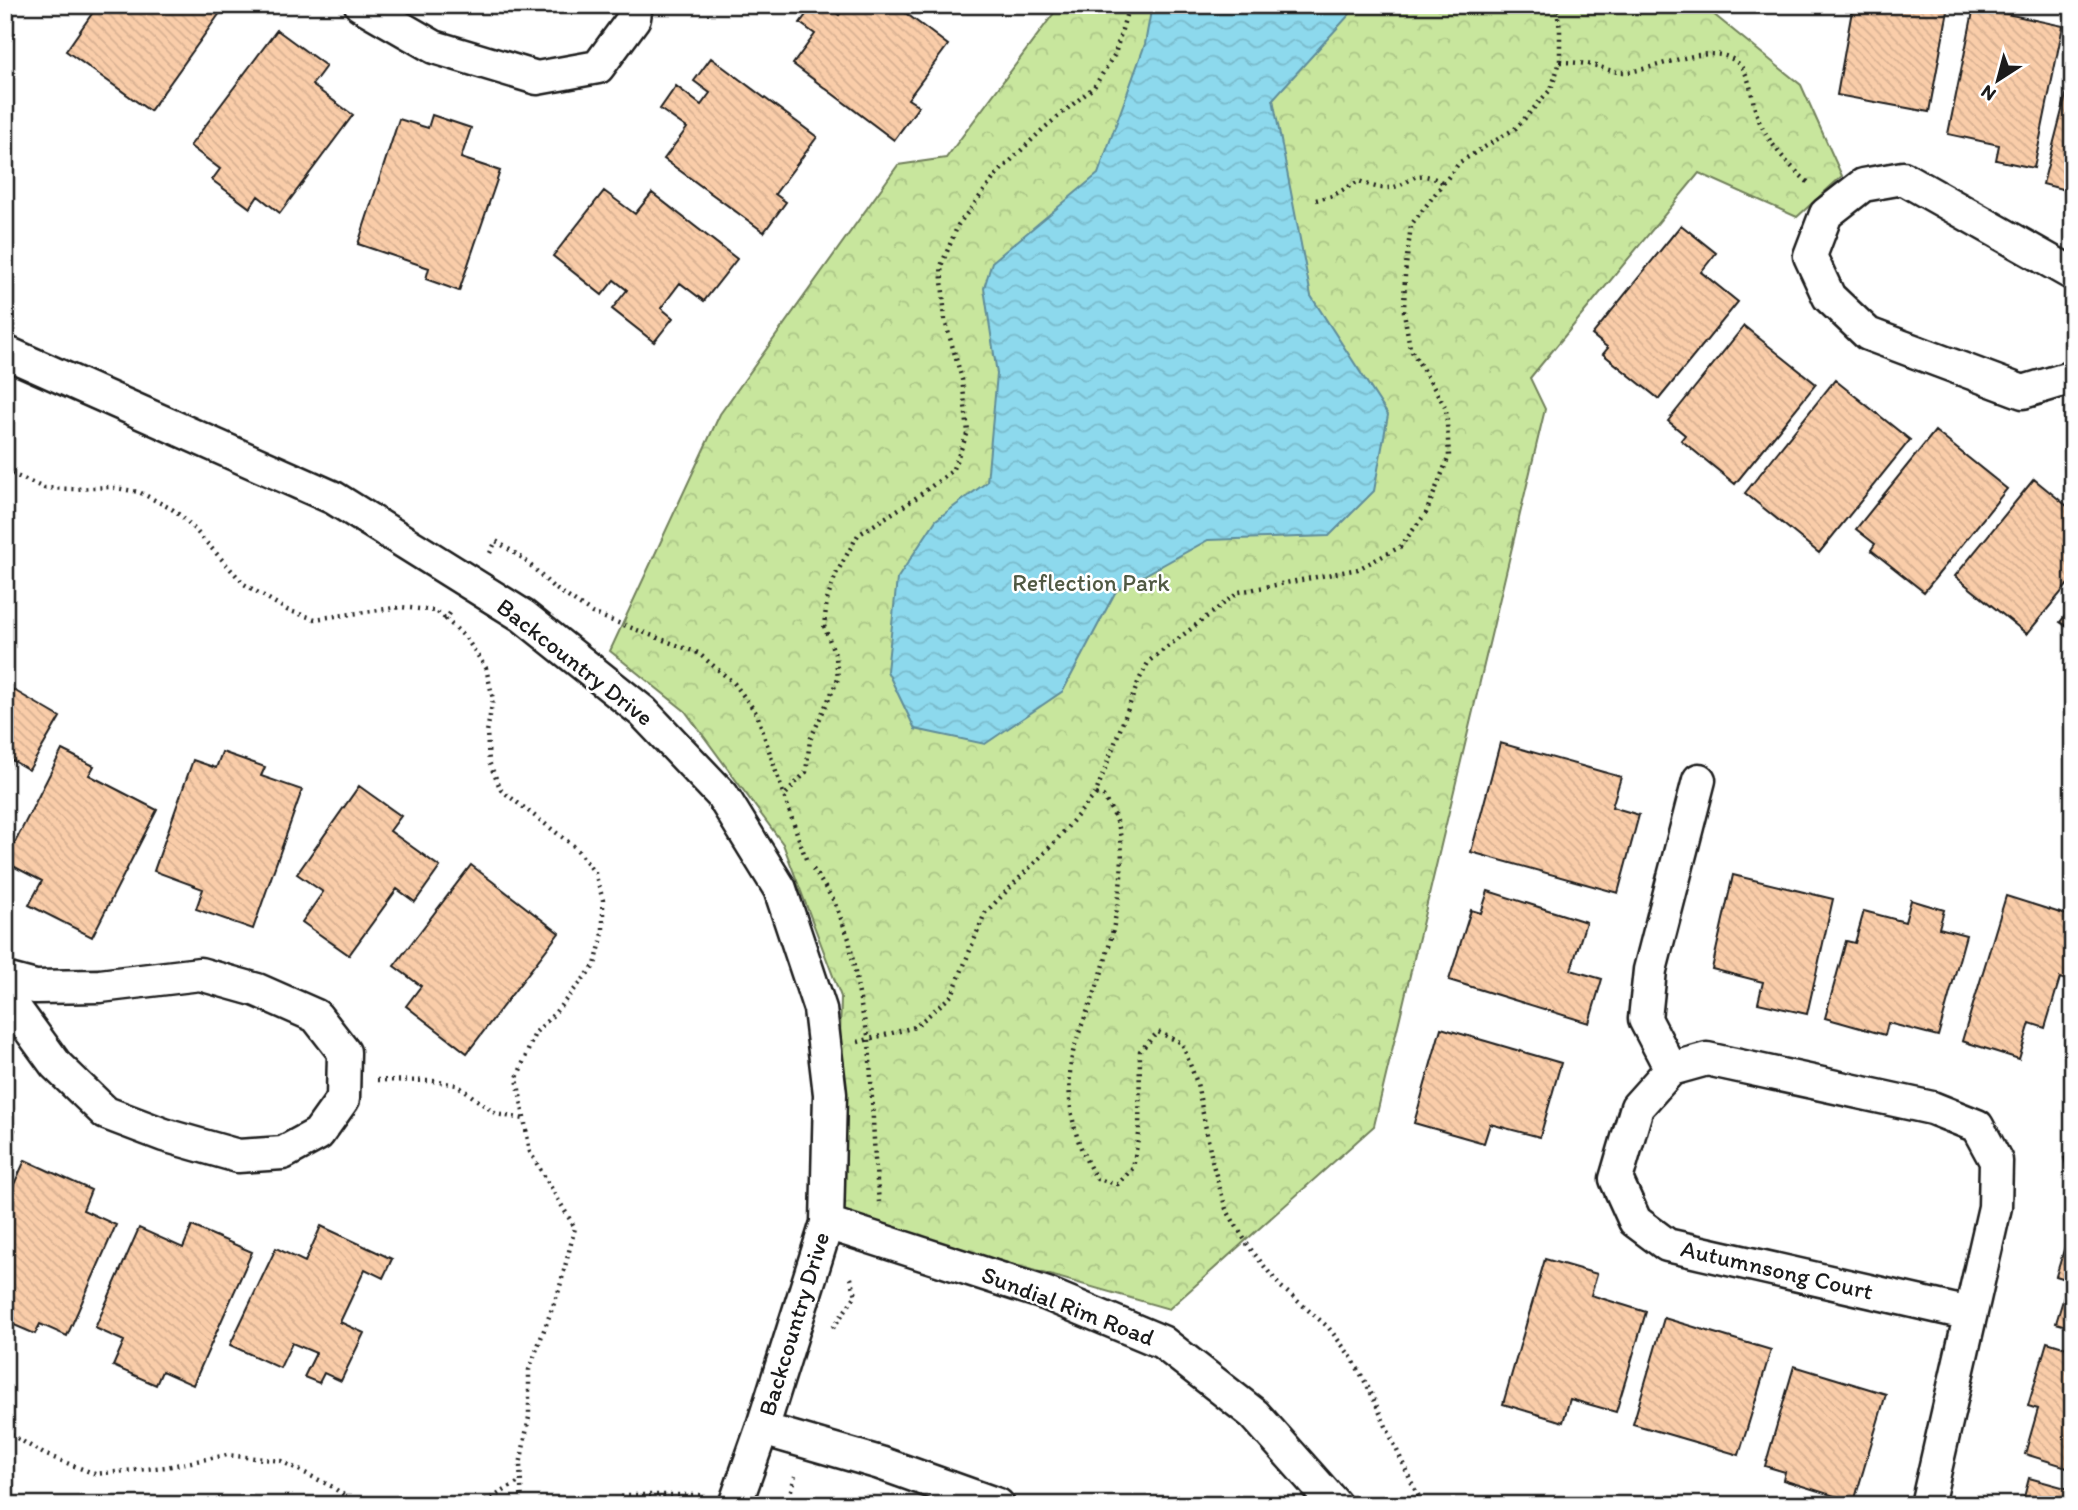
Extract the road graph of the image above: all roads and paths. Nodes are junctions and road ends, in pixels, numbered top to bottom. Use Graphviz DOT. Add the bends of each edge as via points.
graph roads {
  1 [pos="361,5"];
  2 [pos="636,5"];
  3 [pos="1129,5"];
  4 [pos="1556,5"];
  5 [pos="1560,62"];
  6 [pos="1444,183"];
  7 [pos="1315,200"];
  8 [pos="1833,207"];
  9 [pos="2073,274"];
  10 [pos="5,352"];
  11 [pos="2073,377"];
  12 [pos="5,471"];
  13 [pos="470,583"];
  14 [pos="446,619"];
  15 [pos="1699,780"];
  16 [pos="1095,794"];
  17 [pos="784,796"];
  18 [pos="5,979"];
  19 [pos="5,996"];
  20 [pos="869,1039"];
  21 [pos="826,1051"];
  22 [pos="1671,1069"];
  23 [pos="344,1076"];
  24 [pos="524,1119"];
  25 [pos="827,1223"];
  26 [pos="868,1236"];
  27 [pos="1970,1314"];
  28 [pos="827,1336"];
  29 [pos="761,1429"];
  30 [pos="5,1431"];
  31 [pos="521,1481"];
  32 [pos="735,1504"];
  33 [pos="358,1505"];
  34 [pos="479,1505"];
  35 [pos="522,1505"];
  36 [pos="602,1505"];
  37 [pos="998,1505"];
  38 [pos="1335,1505"];
  39 [pos="1424,1505"];
  40 [pos="1927,1505"];
  1 -- 2 [label="street" via="434,47 537,78 598,66 634,18"];
  3 -- 17 [label="path" via="1115,54 1094,87 997,174 958,225 941,266 945,320 962,379 968,432 953,471 858,535 836,574 824,626 836,657 838,679 810,740 806,772"];
  4 -- 5 [label="path"];
  5 -- 6 [label="path" via="1551,89 1516,128 1460,162"];
  5 -- 8 [label="path" via="1617,72 1692,56 1728,55 1744,71 1764,133"];
  6 -- 7 [label="path" via="1417,175 1386,188 1359,181"];
  6 -- 16 [label="path" via="1411,225 1405,274 1404,312 1410,348 1446,408 1449,456 1426,513 1400,547 1358,569 1239,592 1149,661"];
  8 -- 9 [label="street" via="1863,185 1903,178"];
  8 -- 11 [label="street" via="1810,256 1829,297 1868,334 2023,392"];
  10 -- 13 [label="street, Backcountry Drive" via="334,498"];
  12 -- 14 [label="path" via="44,488 110,487 139,492 187,521 244,584 286,610 315,619 401,607 436,611"];
  13 -- 14 [label="path"];
  13 -- 17 [label="path" via="496,541 592,613 698,653 734,683 757,713"];
  13 -- 21 [label="street, Backcountry Drive" via="523,616 643,712 722,795 780,889 820,1009"];
  14 -- 24 [label="path" via="486,668 493,699 487,732 489,762 500,790 575,847 595,873 603,900 603,933 595,965 534,1032 517,1078"];
  15 -- 22 [label="street" via="1650,970 1646,1019"];
  16 -- 20 [label="path" via="985,913 952,995 915,1027"];
  16 -- 39 [label="path" via="1103,796 1117,823 1123,855 1106,957 1070,1071 1071,1104 1084,1159 1097,1179 1118,1184 1133,1168 1139,1134 1140,1051 1158,1032 1182,1043 1197,1083 1226,1209 1280,1286 1328,1327 1352,1359"];
  17 -- 20 [label="path" via="807,861 834,901 849,939"];
  18 -- 23 [label="street" via="35,987 100,986 200,974 245,986 316,1016 344,1052"];
  19 -- 23 [label="street" via="55,1065 106,1113 238,1156 283,1153 318,1134 343,1099"];
  20 -- 21 [label="path"];
  20 -- 26 [label="path" via="879,1202"];
  21 -- 25 [label="street, Backcountry Drive" via="831,1094"];
  22 -- 27 [label="street" via="1707,1059 1932,1108 1976,1126 1996,1161 1995,1207"];
  22 -- 27 [label="street, Autumnsong Court" via="1637,1107 1616,1179 1635,1221 1667,1245"];
  23 -- 24 [label="path" via="457,1085 496,1114"];
  24 -- 31 [label="path" via="530,1152 575,1228 559,1290 529,1370"];
  25 -- 26 [label="street, Sundial Rim Road"];
  25 -- 29 [label="street, Backcountry Drive"];
  26 -- 28 [label="path" via="850,1274 856,1296"];
  26 -- 38 [label="street, Sundial Rim Road" via="1048,1294 1162,1342 1254,1414"];
  27 -- 40 [label="street"];
  29 -- 32 [label="street, Backcountry Drive"];
  29 -- 37 [label="street" via="880,1463"];
  30 -- 33 [label="path" via="44,1454 95,1474 227,1455 281,1461"];
  31 -- 34 [label="path"];
  31 -- 35 [label="path"];
  32 -- 36 [label="path" via="712,1496 664,1494 627,1495"];
}
